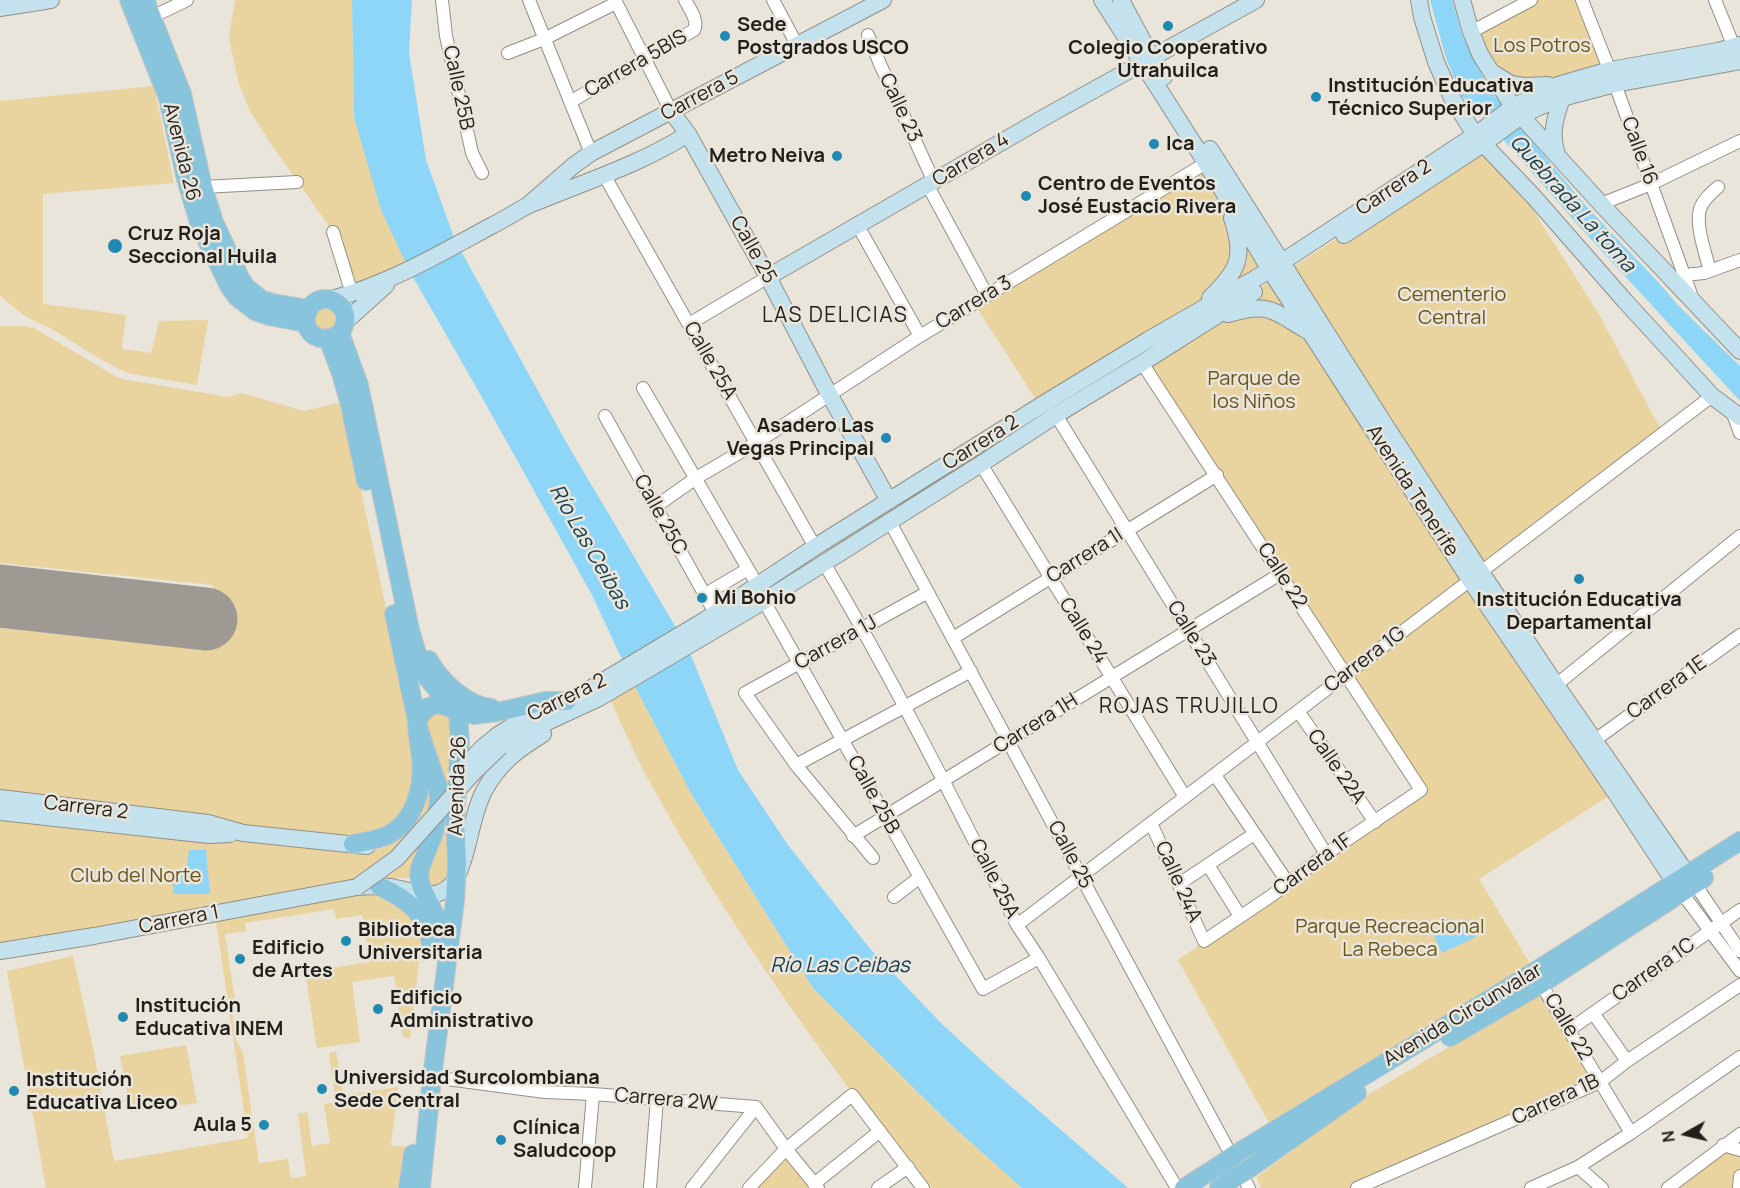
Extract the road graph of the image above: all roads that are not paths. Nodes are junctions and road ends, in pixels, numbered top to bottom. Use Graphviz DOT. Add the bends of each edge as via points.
graph roads {
  1 [pos="51,0"];
  2 [pos="129,0"];
  3 [pos="187,0"];
  4 [pos="442,0"];
  5 [pos="529,0"];
  6 [pos="686,0"];
  7 [pos="773,0"];
  8 [pos="883,0"];
  9 [pos="1102,0"];
  10 [pos="1121,0"];
  11 [pos="1255,0"];
  12 [pos="1419,0"];
  13 [pos="1462,0"];
  14 [pos="1531,0"];
  15 [pos="1582,0"];
  16 [pos="1715,0"];
  17 [pos="616,1"];
  18 [pos="0,8"];
  19 [pos="149,8"];
  20 [pos="1471,32"];
  21 [pos="868,35"];
  22 [pos="544,39"];
  23 [pos="797,45"];
  24 [pos="508,53"];
  25 [pos="1739,55"];
  26 [pos="644,58"];
  27 [pos="1147,61"];
  28 [pos="1490,71"];
  29 [pos="1612,77"];
  30 [pos="1560,91"];
  31 [pos="570,102"];
  32 [pos="671,111"];
  33 [pos="1515,113"];
  34 [pos="688,134"];
  35 [pos="1482,137"];
  36 [pos="1740,141"];
  37 [pos="591,153"];
  38 [pos="1557,155"];
  39 [pos="1206,163"];
  40 [pos="573,165"];
  41 [pos="482,173"];
  42 [pos="604,175"];
  43 [pos="297,182"];
  44 [pos="931,184"];
  45 [pos="1651,184"];
  46 [pos="584,185"];
  47 [pos="203,187"];
  48 [pos="1718,187"];
  49 [pos="1226,197"];
  50 [pos="1601,204"];
  51 [pos="527,206"];
  52 [pos="858,226"];
  53 [pos="333,232"];
  54 [pos="1740,260"];
  55 [pos="1278,270"];
  56 [pos="1710,271"];
  57 [pos="402,273"];
  58 [pos="1685,275"];
  59 [pos="768,277"];
  60 [pos="352,294"];
  61 [pos="987,295"];
  62 [pos="332,299"];
  63 [pos="1694,302"];
  64 [pos="307,316"];
  65 [pos="1198,320"];
  66 [pos="689,324"];
  67 [pos="338,331"];
  68 [pos="1310,332"];
  69 [pos="920,336"];
  70 [pos="1740,351"];
  71 [pos="1142,363"];
  72 [pos="643,388"];
  73 [pos="829,394"];
  74 [pos="1712,396"];
  75 [pos="1736,414"];
  76 [pos="1056,415"];
  77 [pos="605,416"];
  78 [pos="1740,433"];
  79 [pos="756,443"];
  80 [pos="981,464"];
  81 [pos="1217,475"];
  82 [pos="696,478"];
  83 [pos="889,501"];
  84 [pos="655,507"];
  85 [pos="890,522"];
  86 [pos="1127,530"];
  87 [pos="1740,536"];
  88 [pos="815,548"];
  89 [pos="824,563"];
  90 [pos="748,569"];
  91 [pos="1280,574"];
  92 [pos="1476,576"];
  93 [pos="1050,577"];
  94 [pos="400,579"];
  95 [pos="928,592"];
  96 [pos="761,593"];
  97 [pos="704,595"];
  98 [pos="711,622"];
  99 [pos="863,628"];
  100 [pos="1188,630"];
  101 [pos="1740,635"];
  102 [pos="953,638"];
  103 [pos="799,663"];
  104 [pos="971,671"];
  105 [pos="1345,675"];
  106 [pos="1112,677"];
  107 [pos="1556,685"];
  108 [pos="573,703"];
  109 [pos="905,706"];
  110 [pos="523,707"];
  111 [pos="453,708"];
  112 [pos="1298,711"];
  113 [pos="417,722"];
  114 [pos="843,740"];
  115 [pos="1595,740"];
  116 [pos="499,741"];
  117 [pos="1008,741"];
  118 [pos="1257,742"];
  119 [pos="796,765"];
  120 [pos="1215,775"];
  121 [pos="944,781"];
  122 [pos="1421,790"];
  123 [pos="1185,797"];
  124 [pos="0,798"];
  125 [pos="0,812"];
  126 [pos="886,817"];
  127 [pos="1375,822"];
  128 [pos="1151,823"];
  129 [pos="243,833"];
  130 [pos="1254,834"];
  131 [pos="853,836"];
  132 [pos="1740,841"];
  133 [pos="361,845"];
  134 [pos="1326,854"];
  135 [pos="1740,854"];
  136 [pos="873,858"];
  137 [pos="1208,865"];
  138 [pos="1082,876"];
  139 [pos="920,877"];
  140 [pos="456,879"];
  141 [pos="1288,883"];
  142 [pos="1685,883"];
  143 [pos="1179,884"];
  144 [pos="379,886"];
  145 [pos="357,887"];
  146 [pos="425,894"];
  147 [pos="894,897"];
  148 [pos="1740,910"];
  149 [pos="1240,916"];
  150 [pos="1720,923"];
  151 [pos="1017,925"];
  152 [pos="1710,931"];
  153 [pos="1204,941"];
  154 [pos="0,951"];
  155 [pos="1740,951"];
  156 [pos="1039,958"];
  157 [pos="436,971"];
  158 [pos="1740,971"];
  159 [pos="1542,984"];
  160 [pos="1740,984"];
  161 [pos="1593,1013"];
  162 [pos="1569,1030"];
  163 [pos="1740,1057"];
  164 [pos="1627,1061"];
  165 [pos="432,1077"];
  166 [pos="1600,1082"];
  167 [pos="593,1094"];
  168 [pos="657,1099"];
  169 [pos="756,1107"];
  170 [pos="880,1131"];
  171 [pos="1631,1133"];
  172 [pos="1740,1134"];
  173 [pos="1723,1145"];
  174 [pos="786,1149"];
  175 [pos="1740,1150"];
  176 [pos="908,1167"];
  177 [pos="1578,1167"];
  178 [pos="1740,1176"];
  179 [pos="1226,1184"];
  180 [pos="816,1186"];
  181 [pos="1537,1187"];
  182 [pos="408,1188"];
  183 [pos="421,1188"];
  184 [pos="585,1188"];
  185 [pos="650,1188"];
  186 [pos="692,1188"];
  187 [pos="749,1188"];
  188 [pos="878,1188"];
  189 [pos="923,1188"];
  190 [pos="1177,1188"];
  191 [pos="1184,1188"];
  192 [pos="1249,1188"];
  193 [pos="1357,1188"];
  194 [pos="1602,1188"];
  195 [pos="1668,1188"];
  196 [pos="1739,1188"];
  1 -- 18 [label="main road"];
  2 -- 64 [label="main road, Avenida 26" via="168,98 200,226 229,286 237,297 269,316"];
  3 -- 19 [label="street"];
  4 -- 41 [label="street, Calle 25B" via="446,36 472,153"];
  5 -- 22 [label="street"];
  6 -- 26 [label="street, Carrera 5BIS" via="696,22 694,30"];
  7 -- 23 [label="street"];
  8 -- 23 [label="main road, Carrera 5"];
  9 -- 27 [label="main road, Avenida Tenerife"];
  10 -- 27 [label="main road, Avenida Tenerife"];
  11 -- 27 [label="main road, Carrera 4"];
  12 -- 35 [label="main road" via="1436,62 1452,98"];
  13 -- 20 [label="main road"];
  14 -- 20 [label="street"];
  15 -- 29 [label="street, Calle 16"];
  16 -- 25 [label="street"];
  17 -- 22 [label="street"];
  17 -- 26 [label="street, Calle 25"];
  19 -- 47 [label="main road, Avenida 26" via="182,94"];
  20 -- 28 [label="main road"];
  21 -- 44 [label="street, Calle 23"];
  22 -- 24 [label="street"];
  22 -- 31 [label="street"];
  23 -- 32 [label="main road, Carrera 5"];
  25 -- 29 [label="main road, Carrera 2"];
  26 -- 31 [label="street, Carrera 5BIS"];
  26 -- 32 [label="street, Calle 25"];
  27 -- 39 [label="main road, Avenida Tenerife"];
  27 -- 44 [label="main road, Carrera 4"];
  27 -- 55 [label="main road, Avenida Tenerife"];
  28 -- 30 [label="main road" via="1512,84"];
  28 -- 33 [label="main road"];
  29 -- 30 [label="main road, Carrera 2"];
  29 -- 45 [label="street, Calle 16"];
  30 -- 33 [label="main road, Carrera 2" via="1539,107"];
  30 -- 38 [label="main road" via="1553,132"];
  31 -- 37 [label="street"];
  32 -- 34 [label="main road, Calle 25"];
  32 -- 37 [label="main road, Carrera 5"];
  33 -- 35 [label="main road, Carrera 2"];
  33 -- 38 [label="main road"];
  34 -- 42 [label="main road, Carrera 5"];
  34 -- 59 [label="main road, Calle 25"];
  35 -- 55 [label="main road, Carrera 2"];
  35 -- 74 [label="main road"];
  36 -- 45 [label="street"];
  37 -- 40 [label="main road, Carrera 5"];
  38 -- 50 [label="main road"];
  39 -- 49 [label="main road, Avenida Tenerife"];
  39 -- 61 [label="street, Carrera 3"];
  40 -- 46 [label="main road" via="571,179"];
  40 -- 51 [label="main road, Carrera 5"];
  42 -- 46 [label="main road, Carrera 5"];
  42 -- 66 [label="street, Calle 25A"];
  43 -- 47 [label="street"];
  44 -- 52 [label="main road, Carrera 4"];
  44 -- 61 [label="street, Calle 23"];
  45 -- 50 [label="street"];
  45 -- 58 [label="street, Calle 16"];
  46 -- 51 [label="main road, Carrera 5"];
  47 -- 64 [label="main road, Avenida 26" via="214,222 246,287 262,300"];
  48 -- 56 [label="street" via="1707,198 1699,218"];
  49 -- 55 [label="main road, Avenida Tenerife"];
  49 -- 65 [label="main road" via="1238,235 1239,254 1233,273"];
  50 -- 63 [label="main road"];
  51 -- 57 [label="main road, Carrera 5"];
  52 -- 59 [label="main road, Carrera 4"];
  52 -- 69 [label="street"];
  53 -- 60 [label="street"];
  54 -- 56 [label="street"];
  55 -- 65 [label="main road, Carrera 2"];
  55 -- 68 [label="main road, Avenida Tenerife"];
  55 -- 92 [label="main road, Avenida Tenerife" via="1387,429"];
  56 -- 58 [label="street"];
  57 -- 60 [label="main road, Carrera 5"];
  57 -- 67 [label="main road, Carrera 5"];
  58 -- 63 [label="street, Calle 16"];
  59 -- 66 [label="street, Carrera 4"];
  59 -- 73 [label="main road, Calle 25"];
  60 -- 62 [label="main road, Carrera 5"];
  61 -- 69 [label="street, Carrera 3"];
  62 -- 64 [label="main road" via="312,304"];
  62 -- 67 [label="main road, Avenida 26" via="346,314"];
  63 -- 70 [label="main road"];
  64 -- 67 [label="main road, Avenida 26" via="312,334 320,338"];
  65 -- 68 [label="main road" via="1262,307"];
  65 -- 71 [label="main road, Carrera 2"];
  65 -- 83 [label="main road, Carrera 2" via="1040,406"];
  66 -- 79 [label="street, Calle 25A"];
  67 -- 94 [label="main road, Avenida 26" via="359,385"];
  67 -- 113 [label="main road, Avenida 26" via="341,372"];
  68 -- 92 [label="main road, Avenida Tenerife"];
  69 -- 73 [label="street, Carrera 3"];
  71 -- 76 [label="main road, Carrera 2"];
  71 -- 81 [label="street, Calle 22"];
  72 -- 82 [label="street, Calle 25B"];
  73 -- 79 [label="street, Carrera 3"];
  73 -- 83 [label="main road, Calle 25"];
  74 -- 75 [label="main road"];
  74 -- 92 [label="street, Carrera 1G"];
  75 -- 78 [label="street"];
  76 -- 80 [label="main road, Carrera 2"];
  76 -- 86 [label="street, Calle 23"];
  77 -- 84 [label="street, Calle 25C"];
  79 -- 82 [label="street, Carrera 3"];
  79 -- 88 [label="street, Calle 25A"];
  80 -- 85 [label="main road, Carrera 2"];
  80 -- 93 [label="street, Calle 24"];
  81 -- 86 [label="street, Carrera 1I"];
  81 -- 91 [label="street, Calle 22"];
  82 -- 84 [label="street, Carrera 3"];
  82 -- 90 [label="street, Calle 25B"];
  83 -- 88 [label="main road, Carrera 2"];
  84 -- 97 [label="street, Calle 25C"];
  85 -- 89 [label="main road, Carrera 2"];
  85 -- 95 [label="street, Calle 25"];
  86 -- 93 [label="street, Carrera 1I"];
  86 -- 100 [label="street, Calle 23"];
  87 -- 107 [label="street"];
  88 -- 96 [label="main road, Carrera 2"];
  89 -- 96 [label="main road, Carrera 2"];
  89 -- 99 [label="street, Calle 25A"];
  90 -- 96 [label="street, Calle 25B"];
  90 -- 97 [label="street"];
  91 -- 100 [label="street, Carrera 1H"];
  91 -- 105 [label="street, Calle 22"];
  92 -- 105 [label="street, Carrera 1G"];
  92 -- 107 [label="main road, Avenida Tenerife"];
  92 -- 142 [label="main road, Avenida Tenerife" via="1615,792"];
  93 -- 102 [label="street, Carrera 1I"];
  93 -- 106 [label="street, Calle 24"];
  94 -- 110 [label="main road" via="419,638 440,676 479,705"];
  94 -- 111 [label="main road, Avenida 26" via="410,630 425,675"];
  95 -- 99 [label="street, Carrera 1J"];
  95 -- 102 [label="street, Calle 25"];
  96 -- 98 [label="main road, Carrera 2"];
  96 -- 103 [label="street, Calle 25B"];
  97 -- 98 [label="street, Calle 25C"];
  98 -- 108 [label="main road, Carrera 2"];
  98 -- 108 [label="main road, Carrera 2" via="599,698"];
  99 -- 103 [label="street, Carrera 1J"];
  99 -- 109 [label="street, Calle 25A"];
  100 -- 106 [label="street, Carrera 1H"];
  100 -- 118 [label="street, Calle 23"];
  101 -- 115 [label="street, Carrera 1E"];
  102 -- 104 [label="street, Calle 25"];
  103 -- 114 [label="street, Calle 25B"];
  103 -- 119 [label="street, Carrera 1J" via="745,693"];
  104 -- 109 [label="street"];
  104 -- 117 [label="street, Calle 25"];
  105 -- 112 [label="street, Carrera 1G"];
  105 -- 122 [label="street, Calle 22"];
  106 -- 117 [label="street, Carrera 1H"];
  106 -- 123 [label="street, Calle 24"];
  107 -- 115 [label="main road, Avenida Tenerife"];
  108 -- 110 [label="main road" via="546,701"];
  108 -- 116 [label="main road, Carrera 2" via="519,735"];
  108 -- 140 [label="main road" via="568,718 513,754 495,774 477,807"];
  109 -- 114 [label="street"];
  109 -- 121 [label="street, Calle 25A"];
  110 -- 111 [label="main road" via="474,715"];
  111 -- 113 [label="main road" via="433,704"];
  111 -- 140 [label="main road, Avenida 26" via="458,715 460,742"];
  112 -- 118 [label="street, Carrera 1G"];
  112 -- 127 [label="street, Calle 22A"];
  113 -- 133 [label="main road" via="422,776 413,808 402,825"];
  113 -- 146 [label="main road, Avenida 26" via="439,795 434,833 420,868"];
  114 -- 119 [label="street"];
  114 -- 126 [label="street, Calle 25B"];
  115 -- 142 [label="main road, Avenida Tenerife"];
  116 -- 133 [label="main road, Carrera 2, bridge" via="466,765 413,825 388,843"];
  116 -- 145 [label="main road, Carrera 2, bridge" via="402,853"];
  117 -- 121 [label="street, Carrera 1H"];
  117 -- 138 [label="street, Calle 25"];
  118 -- 120 [label="street, Carrera 1G"];
  118 -- 134 [label="street, Calle 23"];
  119 -- 131 [label="street"];
  120 -- 123 [label="street, Carrera 1G"];
  120 -- 130 [label="street"];
  121 -- 126 [label="street, Carrera 1H"];
  121 -- 151 [label="street, Calle 25A"];
  122 -- 127 [label="street, Carrera 1F"];
  123 -- 128 [label="street, Carrera 1G"];
  124 -- 129 [label="main road, Carrera 2" via="208,823"];
  125 -- 129 [label="main road, Carrera 2" via="209,835"];
  126 -- 131 [label="street, Carrera 1H"];
  126 -- 139 [label="street, Calle 25B"];
  127 -- 134 [label="street, Carrera 1F"];
  128 -- 138 [label="street, Carrera 1G"];
  128 -- 143 [label="street, Calle 24A"];
  129 -- 133 [label="main road, Carrera 2"];
  130 -- 137 [label="street"];
  130 -- 141 [label="street"];
  131 -- 136 [label="street"];
  132 -- 142 [label="main road, Avenida Circunvalar"];
  134 -- 141 [label="street, Carrera 1F"];
  135 -- 142 [label="main road, Avenida Circunvalar"];
  137 -- 143 [label="street"];
  137 -- 149 [label="street"];
  138 -- 151 [label="street, Carrera 1G"];
  138 -- 192 [label="street, Calle 25"];
  139 -- 147 [label="street"];
  139 -- 156 [label="street, Calle 25B" via="982,988"];
  140 -- 146 [label="main road" via="439,893"];
  140 -- 165 [label="main road, Avenida 26"];
  141 -- 149 [label="street, Carrera 1F"];
  142 -- 150 [label="street, Avenida Tenerife"];
  142 -- 152 [label="street, Avenida Tenerife"];
  142 -- 159 [label="main road, Avenida Circunvalar"];
  142 -- 191 [label="main road, Avenida Circunvalar, bridge"];
  143 -- 153 [label="street, Calle 24A"];
  144 -- 145 [label="main road, Carrera 1"];
  144 -- 146 [label="main road, Carrera 1"];
  144 -- 157 [label="main road" via="411,904 423,919"];
  145 -- 154 [label="main road, Carrera 1"];
  146 -- 157 [label="main road, Avenida 26" via="439,929"];
  148 -- 150 [label="street, Carrera 1C"];
  149 -- 153 [label="street, Carrera 1F"];
  150 -- 152 [label="street, Carrera 1C"];
  150 -- 155 [label="street, Avenida Tenerife"];
  151 -- 156 [label="street, Calle 25A"];
  152 -- 158 [label="street, Avenida Tenerife"];
  152 -- 161 [label="street, Carrera 1C"];
  156 -- 190 [label="street, Calle 25A"];
  157 -- 182 [label="main road, Avenida 26"];
  159 -- 162 [label="street, Calle 22"];
  159 -- 179 [label="main road, Avenida Circunvalar, bridge" via="1359,1091"];
  160 -- 164 [label="street, Carrera 1B"];
  161 -- 162 [label="street, Carrera 1C"];
  161 -- 164 [label="street"];
  162 -- 166 [label="street, Calle 22"];
  163 -- 171 [label="street"];
  164 -- 166 [label="street, Carrera 1B"];
  165 -- 167 [label="street, Carrera 2W" via="545,1092"];
  165 -- 183 [label="main road, Avenida 26"];
  166 -- 171 [label="street, Calle 22"];
  166 -- 193 [label="street, Carrera 1B"];
  167 -- 168 [label="street, Carrera 2W"];
  167 -- 184 [label="street"];
  168 -- 169 [label="street, Carrera 2W"];
  168 -- 185 [label="street"];
  169 -- 174 [label="street"];
  169 -- 186 [label="street"];
  170 -- 174 [label="street" via="852,1095"];
  170 -- 176 [label="street"];
  170 -- 180 [label="street"];
  171 -- 177 [label="street"];
  172 -- 173 [label="street"];
  173 -- 175 [label="street"];
  173 -- 195 [label="street"];
  174 -- 180 [label="street"];
  174 -- 187 [label="street"];
  176 -- 188 [label="street"];
  176 -- 189 [label="street"];
  177 -- 181 [label="street"];
  177 -- 194 [label="street"];
  178 -- 196 [label="street"];
}
